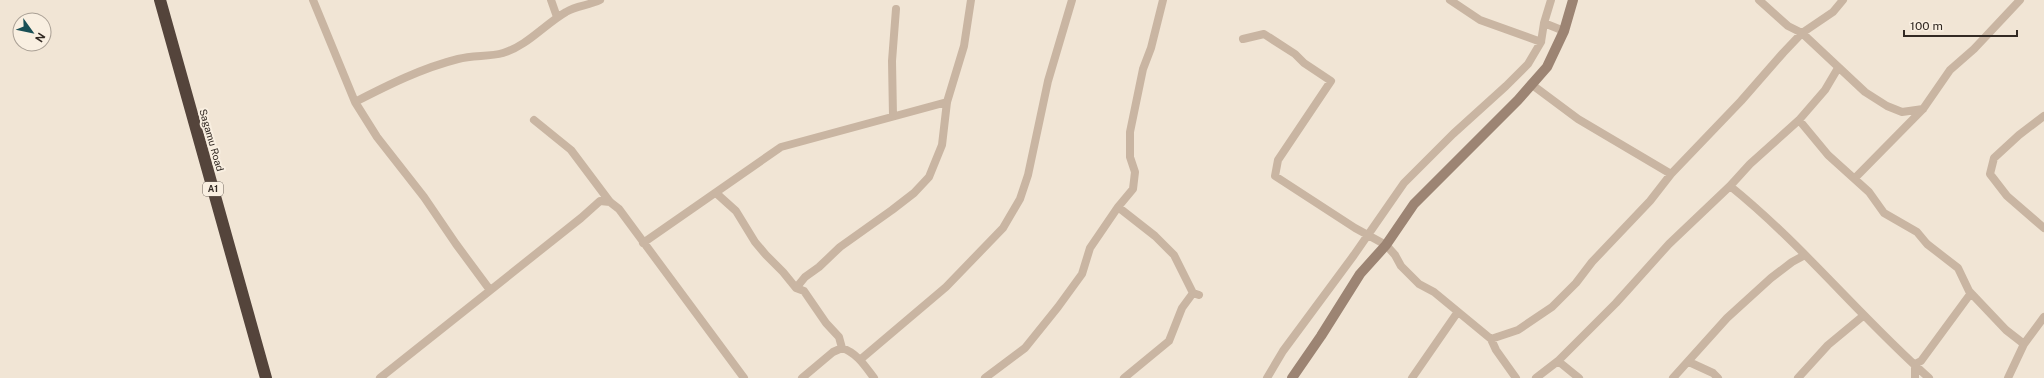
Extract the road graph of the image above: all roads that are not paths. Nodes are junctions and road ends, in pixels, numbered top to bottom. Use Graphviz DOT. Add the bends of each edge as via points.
graph roads {
  1 [pos="160,0"];
  2 [pos="313,0"];
  3 [pos="552,0"];
  4 [pos="600,0"];
  5 [pos="971,0"];
  6 [pos="1072,0"];
  7 [pos="1163,0"];
  8 [pos="1450,0"];
  9 [pos="1551,0"];
  10 [pos="1573,0"];
  11 [pos="1759,0"];
  12 [pos="1843,0"];
  13 [pos="2020,0"];
  14 [pos="896,8"];
  15 [pos="557,17"];
  16 [pos="1544,23"];
  17 [pos="1564,31"];
  18 [pos="1802,33"];
  19 [pos="1243,39"];
  20 [pos="1541,42"];
  21 [pos="1838,68"];
  22 [pos="1531,84"];
  23 [pos="355,102"];
  24 [pos="947,102"];
  25 [pos="1923,109"];
  26 [pos="893,116"];
  27 [pos="2044,116"];
  28 [pos="534,120"];
  29 [pos="1799,120"];
  30 [pos="1671,174"];
  31 [pos="1855,178"];
  32 [pos="1730,186"];
  33 [pos="716,193"];
  34 [pos="610,202"];
  35 [pos="1118,207"];
  36 [pos="2044,228"];
  37 [pos="1368,235"];
  38 [pos="643,243"];
  39 [pos="1386,244"];
  40 [pos="1804,255"];
  41 [pos="796,288"];
  42 [pos="490,290"];
  43 [pos="1970,293"];
  44 [pos="1457,313"];
  45 [pos="1864,316"];
  46 [pos="2044,317"];
  47 [pos="1491,339"];
  48 [pos="2024,344"];
  49 [pos="842,348"];
  50 [pos="861,359"];
  51 [pos="1558,361"];
  52 [pos="1689,362"];
  53 [pos="1915,364"];
  54 [pos="1926,377"];
  55 [pos="266,378"];
  56 [pos="380,378"];
  57 [pos="744,378"];
  58 [pos="802,378"];
  59 [pos="874,378"];
  60 [pos="986,378"];
  61 [pos="1124,378"];
  62 [pos="1267,378"];
  63 [pos="1292,378"];
  64 [pos="1412,378"];
  65 [pos="1516,378"];
  66 [pos="1536,378"];
  67 [pos="1579,378"];
  68 [pos="1673,378"];
  69 [pos="1718,378"];
  70 [pos="1798,378"];
  71 [pos="1915,378"];
  72 [pos="2008,378"];
  1 -- 55 [label="highway, Sagamu Road / A1"];
  2 -- 23 [label="street"];
  3 -- 15 [label="street"];
  4 -- 15 [label="street" via="589,6 573,8"];
  5 -- 24 [label="street" via="964,46"];
  6 -- 50 [label="street" via="1048,81 1028,175 1020,198 1003,228 946,286"];
  7 -- 35 [label="street" via="1152,48 1143,69 1130,132 1130,157 1135,172 1133,189"];
  8 -- 20 [label="street" via="1480,20"];
  9 -- 16 [label="street"];
  10 -- 17 [label="street"];
  11 -- 18 [label="street" via="1788,26"];
  12 -- 18 [label="street" via="1834,12"];
  13 -- 25 [label="street" via="1974,49 1950,70"];
  14 -- 26 [label="street" via="892,61"];
  15 -- 23 [label="street" via="518,46 504,53 472,55 446,62 389,84"];
  16 -- 17 [label="street"];
  16 -- 20 [label="street"];
  17 -- 22 [label="street" via="1547,67"];
  18 -- 21 [label="street"];
  18 -- 30 [label="street"];
  19 -- 37 [label="street" via="1264,34 1330,81 1278,160 1274,175"];
  20 -- 37 [label="street" via="1528,64 1404,183"];
  21 -- 25 [label="street" via="1887,106 1902,112"];
  21 -- 29 [label="street" via="1825,90"];
  22 -- 30 [label="street" via="1578,119"];
  22 -- 39 [label="street" via="1414,204"];
  23 -- 42 [label="street"];
  24 -- 26 [label="street"];
  24 -- 41 [label="street" via="942,144 929,177 914,193 840,247"];
  25 -- 31 [label="street"];
  26 -- 33 [label="street" via="781,146"];
  27 -- 36 [label="street" via="2019,134 1994,158 1990,174 2007,196"];
  28 -- 34 [label="street" via="571,150"];
  29 -- 31 [label="street" via="1828,155"];
  29 -- 32 [label="street" via="1750,164"];
  30 -- 47 [label="street" via="1650,201 1552,307 1518,330"];
  31 -- 43 [label="street" via="1884,213 1917,232 1927,244 1958,268"];
  32 -- 40 [label="street"];
  32 -- 51 [label="street" via="1669,244"];
  33 -- 38 [label="street"];
  33 -- 41 [label="street" via="736,211 755,242"];
  34 -- 38 [label="street" via="619,208"];
  34 -- 42 [label="street" via="600,201"];
  35 -- 60 [label="street" via="1090,248 1082,274 1058,308 1025,348"];
  35 -- 61 [label="street" via="1155,236 1174,255 1196,294 1182,308 1169,341"];
  37 -- 39 [label="street"];
  37 -- 62 [label="street"];
  38 -- 57 [label="street"];
  39 -- 44 [label="street" via="1401,266 1419,284 1434,292"];
  39 -- 63 [label="street" via="1360,274"];
  40 -- 45 [label="street"];
  40 -- 52 [label="street" via="1771,278 1727,318"];
  41 -- 49 [label="street" via="804,291 839,337"];
  42 -- 56 [label="street"];
  43 -- 48 [label="street" via="2006,330"];
  43 -- 53 [label="street" via="1921,361"];
  44 -- 47 [label="street"];
  44 -- 64 [label="street"];
  45 -- 53 [label="street"];
  45 -- 70 [label="street" via="1828,345"];
  46 -- 48 [label="street"];
  47 -- 65 [label="street"];
  48 -- 72 [label="street"];
  49 -- 50 [label="street"];
  49 -- 58 [label="street" via="833,352"];
  50 -- 59 [label="street"];
  51 -- 66 [label="street"];
  51 -- 67 [label="street"];
  52 -- 68 [label="street"];
  52 -- 69 [label="street"];
  53 -- 54 [label="street"];
  53 -- 71 [label="street"];
}
